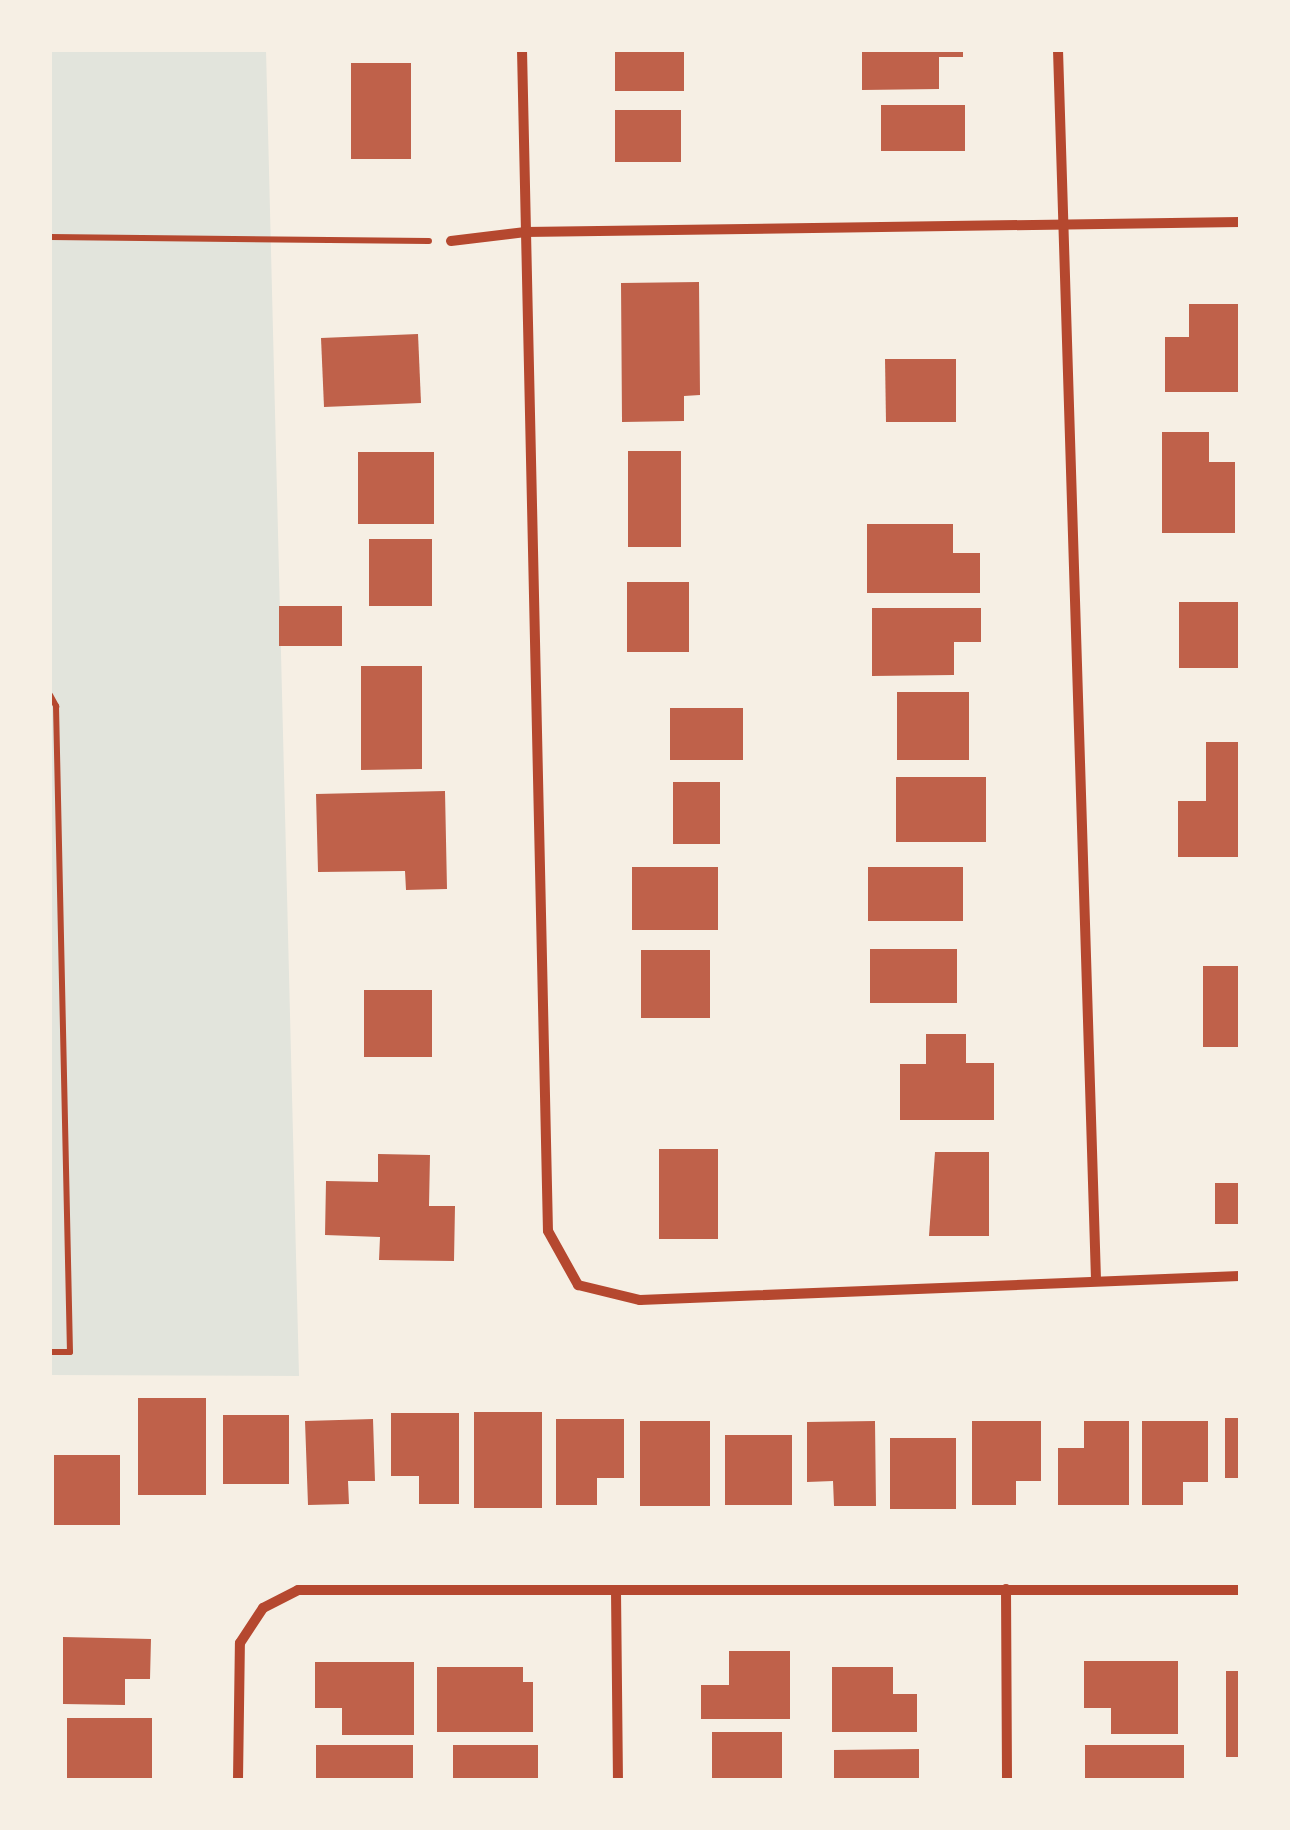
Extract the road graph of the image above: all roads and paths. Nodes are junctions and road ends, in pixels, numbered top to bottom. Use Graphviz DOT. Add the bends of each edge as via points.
graph roads {
  1 [pos="522,50"];
  2 [pos="1058,50"];
  3 [pos="1240,222"];
  4 [pos="1060,224"];
  5 [pos="525,232"];
  6 [pos="50,237"];
  7 [pos="451,241"];
  8 [pos="50,696"];
  9 [pos="1240,1276"];
  10 [pos="1096,1278"];
  11 [pos="50,1352"];
  12 [pos="1006,1590"];
  13 [pos="1240,1590"];
  14 [pos="616,1591"];
  15 [pos="238,1780"];
  16 [pos="618,1780"];
  17 [pos="1007,1780"];
  1 -- 5 [label="street"];
  2 -- 4 [label="street"];
  3 -- 4 [label="street"];
  4 -- 5 [label="street"];
  4 -- 10 [label="street"];
  5 -- 7 [label="street"];
  5 -- 10 [label="street" via="548,1231 578,1284 640,1300"];
  6 -- 7 [label="path"];
  8 -- 11 [label="path" via="56,706 70,1352"];
  9 -- 10 [label="street"];
  12 -- 13 [label="street"];
  12 -- 14 [label="street"];
  12 -- 17 [label="street"];
  14 -- 15 [label="street" via="298,1590 256,1616 236,1662"];
  14 -- 16 [label="street"];
}
